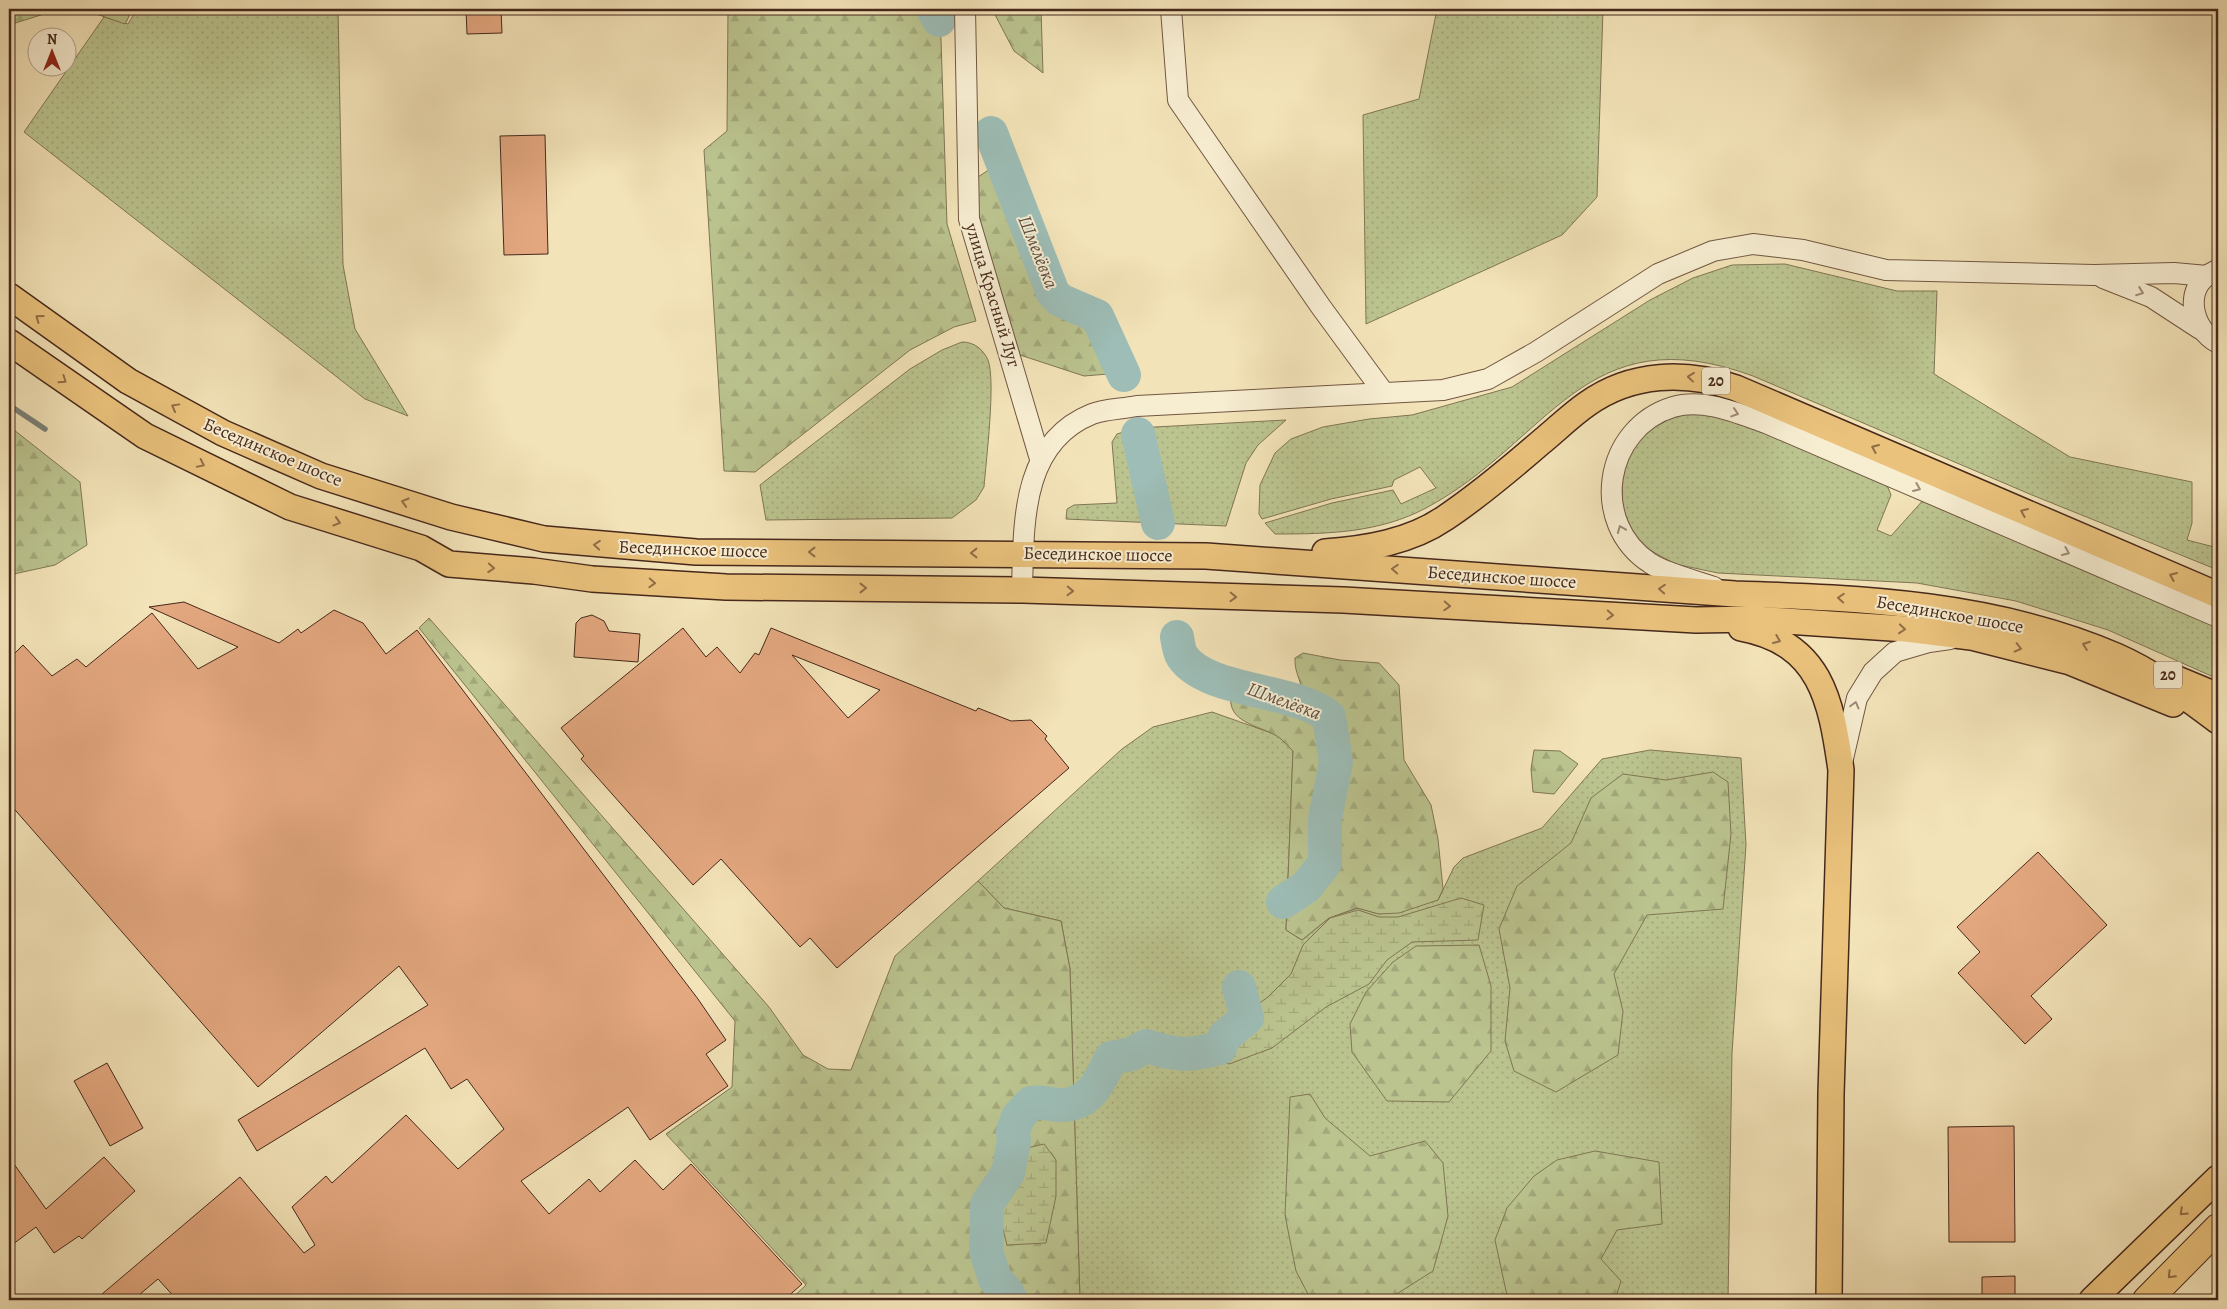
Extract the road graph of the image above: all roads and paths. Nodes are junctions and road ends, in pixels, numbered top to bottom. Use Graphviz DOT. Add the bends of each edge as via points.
graph roads {
  1 [pos="965,9"];
  2 [pos="1171,9"];
  3 [pos="2214,272"];
  4 [pos="2094,275"];
  5 [pos="9,296"];
  6 [pos="2200,329"];
  7 [pos="9,342"];
  8 [pos="2218,343"];
  9 [pos="1384,393"];
  10 [pos="1040,459"];
  11 [pos="1023,553"];
  12 [pos="1223,557"];
  13 [pos="1022,590"];
  14 [pos="1735,594"];
  15 [pos="2218,595"];
  16 [pos="2218,617"];
  17 [pos="1696,620"];
  18 [pos="1970,637"];
  19 [pos="2116,656"];
  20 [pos="2218,696"];
  21 [pos="2218,723"];
  22 [pos="1841,770"];
  23 [pos="2218,1178"];
  24 [pos="2218,1228"];
  25 [pos="1829,1300"];
  26 [pos="2092,1300"];
  27 [pos="2146,1300"];
  1 -- 10 [label="street, улица Красный Луг" via="969,219"];
  2 -- 9 [label="street" via="1178,100"];
  3 -- 4 [label="street"];
  3 -- 6 [label="street" via="2194,296 2195,319"];
  4 -- 6 [label="street, one-way" via="2151,297"];
  4 -- 9 [label="street" via="1886,270 1803,250 1753,244 1713,251 1658,274 1488,379 1443,390"];
  11 -- 5 [label="main road, Бесединское шоссе, one-way" via="696,552 544,539 451,517 321,476 223,433 128,381"];
  6 -- 8 [label="street"];
  7 -- 13 [label="main road, Бесединское шоссе, one-way" via="145,436 290,507 421,548 449,564 592,579 726,587"];
  9 -- 10 [label="street" via="1137,406 1094,413 1070,424"];
  10 -- 11 [label="street" via="1033,476"];
  11 -- 12 [label="main road, Бесединское шоссе"];
  11 -- 13 [label="street"];
  14 -- 12 [label="main road, Бесединское шоссе, one-way"];
  15 -- 12 [label="main road, 20, one-way" via="1736,388 1714,380 1674,376 1649,378 1621,386 1588,403 1516,464 1443,519 1404,538 1356,550"];
  13 -- 17 [label="main road, Бесединское шоссе, one-way" via="1343,600"];
  14 -- 16 [label="street, one-way" via="1650,564 1625,539 1612,506 1612,473 1624,443 1644,421 1674,407 1713,406 1766,423"];
  19 -- 14 [label="main road, Бесединское шоссе, one-way" via="2000,619 1911,604"];
  17 -- 18 [label="main road, Бесединское шоссе, one-way" via="1784,621"];
  17 -- 22 [label="main road, one-way" via="1755,630 1786,644 1811,666 1825,692 1834,723"];
  18 -- 21 [label="main road, Бесединское шоссе, one-way" via="2070,662"];
  22 -- 18 [label="street, one-way" via="1857,698 1873,672 1896,652 1929,642"];
  19 -- 20 [label="main road, 20"];
  19 -- 21 [label="main road, Бесединское шоссе" via="2170,685"];
  22 -- 25 [label="main road" via="1831,1094"];
  23 -- 26 [label="main road, one-way"];
  24 -- 27 [label="highway, one-way"];
}
